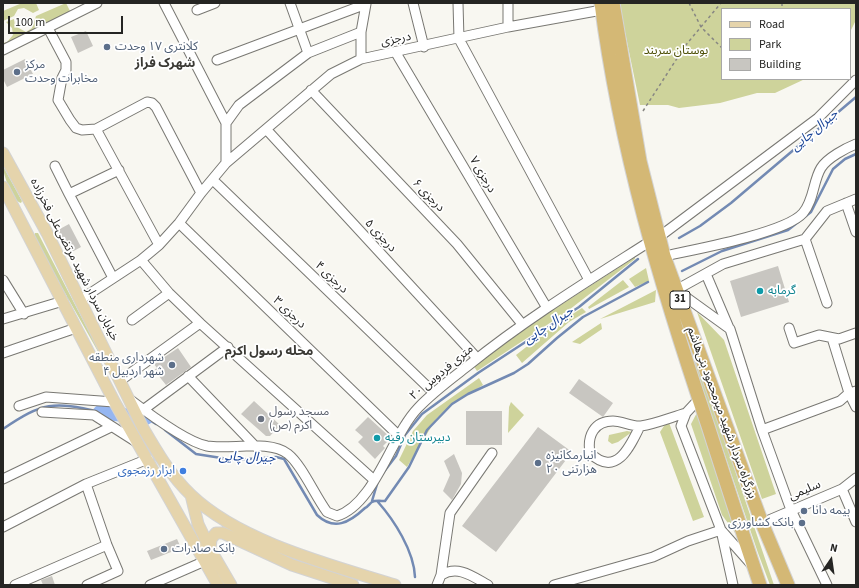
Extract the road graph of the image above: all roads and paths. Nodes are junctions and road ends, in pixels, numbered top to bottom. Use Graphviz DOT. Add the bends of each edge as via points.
graph roads {
  1 [pos="97,3"];
  2 [pos="164,3"];
  3 [pos="215,3"];
  4 [pos="290,3"];
  5 [pos="413,3"];
  6 [pos="458,3"];
  7 [pos="508,3"];
  8 [pos="689,3"];
  9 [pos="721,3"];
  10 [pos="605,5"];
  11 [pos="197,10"];
  12 [pos="508,27"];
  13 [pos="702,27"];
  14 [pos="48,28"];
  15 [pos="299,28"];
  16 [pos="361,32"];
  17 [pos="459,39"];
  18 [pos="424,47"];
  19 [pos="721,47"];
  20 [pos="3,50"];
  21 [pos="308,53"];
  22 [pos="396,53"];
  23 [pos="217,60"];
  24 [pos="361,60"];
  25 [pos="856,80"];
  26 [pos="311,90"];
  27 [pos="642,112"];
  28 [pos="226,123"];
  29 [pos="96,129"];
  30 [pos="266,129"];
  31 [pos="856,144"];
  32 [pos="3,153"];
  33 [pos="226,163"];
  34 [pos="55,166"];
  35 [pos="119,170"];
  36 [pos="213,180"];
  37 [pos="3,187"];
  38 [pos="201,193"];
  39 [pos="69,194"];
  40 [pos="856,199"];
  41 [pos="6,202"];
  42 [pos="846,203"];
  43 [pos="179,223"];
  44 [pos="856,232"];
  45 [pos="654,239"];
  46 [pos="805,239"];
  47 [pos="159,245"];
  48 [pos="664,256"];
  49 [pos="141,260"];
  50 [pos="706,274"];
  51 [pos="113,278"];
  52 [pos="4,280"];
  53 [pos="589,280"];
  54 [pos="676,290"];
  55 [pos="169,293"];
  56 [pos="80,300"];
  57 [pos="62,301"];
  58 [pos="826,303"];
  59 [pos="547,308"];
  60 [pos="24,314"];
  61 [pos="3,320"];
  62 [pos="132,320"];
  63 [pos="200,322"];
  64 [pos="522,324"];
  65 [pos="76,328"];
  66 [pos="789,328"];
  67 [pos="730,329"];
  68 [pos="856,333"];
  69 [pos="832,338"];
  70 [pos="228,347"];
  71 [pos="3,353"];
  72 [pos="477,358"];
  73 [pos="188,376"];
  74 [pos="120,380"];
  75 [pos="852,392"];
  76 [pos="434,394"];
  77 [pos="128,398"];
  78 [pos="699,399"];
  79 [pos="115,403"];
  80 [pos="19,406"];
  81 [pos="856,407"];
  82 [pos="143,410"];
  83 [pos="42,412"];
  84 [pos="686,413"];
  85 [pos="640,426"];
  86 [pos="111,427"];
  87 [pos="762,430"];
  88 [pos="399,436"];
  89 [pos="137,441"];
  90 [pos="256,446"];
  91 [pos="492,453"];
  92 [pos="148,459"];
  93 [pos="856,478"];
  94 [pos="3,479"];
  95 [pos="374,480"];
  96 [pos="86,484"];
  97 [pos="842,489"];
  98 [pos="191,496"];
  99 [pos="791,510"];
  100 [pos="856,522"];
  101 [pos="762,523"];
  102 [pos="3,527"];
  103 [pos="721,530"];
  104 [pos="107,545"];
  105 [pos="210,549"];
  106 [pos="205,561"];
  107 [pos="754,568"];
  108 [pos="441,575"];
  109 [pos="334,582"];
  110 [pos="15,585"];
  111 [pos="87,585"];
  112 [pos="150,585"];
  113 [pos="218,585"];
  114 [pos="231,585"];
  115 [pos="353,585"];
  116 [pos="395,585"];
  117 [pos="437,585"];
  118 [pos="488,585"];
  119 [pos="554,585"];
  120 [pos="733,585"];
  121 [pos="760,585"];
  122 [pos="788,585"];
  123 [pos="827,585"];
  1 -- 14 [label="street"];
  2 -- 28 [label="street"];
  3 -- 11 [label="street"];
  4 -- 15 [label="street"];
  5 -- 18 [label="street"];
  6 -- 17 [label="street"];
  7 -- 12 [label="street"];
  8 -- 13 [label="path"];
  9 -- 13 [label="path"];
  10 -- 12 [label="street, درجزی"];
  10 -- 45 [label="highway, بزرگراه سردار شهید میرمحمود بنی‌هاشم / 31" via="640,162"];
  12 -- 17 [label="street, درجزی"];
  13 -- 19 [label="path"];
  13 -- 27 [label="path" via="685,46"];
  14 -- 20 [label="street"];
  14 -- 29 [label="street" via="66,62 58,100 76,128"];
  15 -- 16 [label="street" via="366,4"];
  15 -- 21 [label="street"];
  15 -- 23 [label="street"];
  16 -- 21 [label="street"];
  16 -- 24 [label="street"];
  17 -- 18 [label="street, درجزی"];
  17 -- 53 [label="street"];
  18 -- 22 [label="street, درجزی"];
  21 -- 28 [label="street" via="239,105"];
  22 -- 24 [label="street, درجزی"];
  22 -- 59 [label="street, درجزی ۷"];
  24 -- 26 [label="street, درجزی" via="331,74"];
  25 -- 45 [label="street, ۲۰ متری فردوس" via="818,118"];
  26 -- 30 [label="street, درجزی"];
  26 -- 64 [label="street, درجزی ۶" via="457,244"];
  28 -- 33 [label="street"];
  29 -- 35 [label="street"];
  29 -- 38 [label="street" via="147,102 152,103"];
  30 -- 33 [label="street, درجزی"];
  30 -- 72 [label="street, درجزی ۵"];
  31 -- 48 [label="street" via="842,150 821,167 812,196 803,213 780,227 721,245"];
  32 -- 56 [label="main road, خیابان سردار شهید مرتضی‌علی فخرزاده"];
  33 -- 36 [label="street, درجزی"];
  34 -- 39 [label="street"];
  35 -- 39 [label="street"];
  35 -- 47 [label="street"];
  36 -- 38 [label="street, درجزی"];
  36 -- 76 [label="street, درجزی ۴"];
  37 -- 41 [label="main road"];
  38 -- 43 [label="street, درجزی"];
  39 -- 51 [label="street"];
  40 -- 42 [label="street"];
  41 -- 57 [label="main road"];
  42 -- 44 [label="street"];
  42 -- 46 [label="street" via="827,211"];
  43 -- 47 [label="street, درجزی"];
  43 -- 88 [label="street, درجزی ۳"];
  45 -- 48 [label="highway, بزرگراه سردار شهید میرمحمود بنی‌هاشم / 31"];
  45 -- 53 [label="street, ۲۰ متری فردوس"];
  45 -- 78 [label="highway, بزرگراه سردار شهید میرمحمود بنی‌هاشم / 31"];
  46 -- 50 [label="street" via="723,264"];
  46 -- 58 [label="street"];
  47 -- 49 [label="street, درجزی"];
  48 -- 54 [label="highway, بزرگراه سردار شهید میرمحمود بنی‌هاشم / 31"];
  49 -- 51 [label="street, درجزی"];
  49 -- 55 [label="street"];
  50 -- 54 [label="street"];
  50 -- 67 [label="street"];
  51 -- 56 [label="street, درجزی"];
  52 -- 60 [label="street"];
  53 -- 59 [label="street, ۲۰ متری فردوس"];
  54 -- 67 [label="street"];
  54 -- 101 [label="highway, بزرگراه سردار شهید میرمحمود بنی‌هاشم / 31"];
  55 -- 62 [label="street"];
  55 -- 63 [label="street"];
  56 -- 74 [label="main road, خیابان سردار شهید مرتضی‌علی فخرزاده"];
  57 -- 60 [label="street"];
  57 -- 65 [label="main road"];
  59 -- 64 [label="street, ۲۰ متری فردوس"];
  60 -- 61 [label="street"];
  63 -- 70 [label="street"];
  63 -- 74 [label="street"];
  64 -- 72 [label="street, ۲۰ متری فردوس"];
  65 -- 71 [label="street"];
  65 -- 79 [label="main road"];
  66 -- 69 [label="street" via="794,343 819,335"];
  67 -- 87 [label="street"];
  68 -- 69 [label="street" via="839,339"];
  69 -- 75 [label="street"];
  70 -- 73 [label="street"];
  70 -- 95 [label="street"];
  72 -- 76 [label="street, ۲۰ متری فردوس"];
  73 -- 82 [label="street"];
  73 -- 90 [label="street"];
  74 -- 77 [label="main road, خیابان سردار شهید مرتضی‌علی فخرزاده"];
  75 -- 81 [label="street"];
  75 -- 87 [label="street" via="840,401"];
  76 -- 88 [label="street, ۲۰ متری فردوس" via="416,410"];
  77 -- 82 [label="street, ۲۰ متری فردوس"];
  77 -- 98 [label="main road, خیابان سردار شهید مرتضی‌علی فخرزاده" via="158,455"];
  78 -- 84 [label="street"];
  78 -- 107 [label="highway, بزرگراه سردار شهید میرمحمود بنی‌هاشم / 31"];
  79 -- 80 [label="street" via="46,397"];
  79 -- 89 [label="main road"];
  82 -- 90 [label="street, ۲۰ متری فردوس" via="197,443 207,446"];
  83 -- 86 [label="street" via="94,415"];
  84 -- 85 [label="street"];
  84 -- 103 [label="street" via="681,426"];
  85 -- 85 [label="street" via="613,421 595,427 589,436 590,453 604,463 615,461 623,456 631,445"];
  86 -- 89 [label="street"];
  86 -- 94 [label="street"];
  87 -- 99 [label="street"];
  88 -- 95 [label="street, ۲۰ متری فردوس"];
  89 -- 92 [label="main road"];
  90 -- 95 [label="street, ۲۰ متری فردوس" via="274,447 288,454 323,507 333,515 338,516 351,510"];
  91 -- 108 [label="street" via="450,513"];
  92 -- 96 [label="street"];
  92 -- 106 [label="main road"];
  93 -- 97 [label="street, سلیمی"];
  96 -- 102 [label="street"];
  96 -- 104 [label="street"];
  97 -- 99 [label="street, سلیمی"];
  97 -- 100 [label="street"];
  98 -- 105 [label="main road" via="198,524"];
  98 -- 116 [label="main road, خیابان سردار شهید مرتضی‌علی فخرزاده" via="220,518 249,533 289,550"];
  99 -- 101 [label="street, سلیمی"];
  99 -- 123 [label="street"];
  101 -- 122 [label="highway, بزرگراه سردار شهید میرمحمود بنی‌هاشم / 31"];
  103 -- 107 [label="street"];
  103 -- 119 [label="street" via="653,557"];
  103 -- 120 [label="street"];
  104 -- 110 [label="street"];
  104 -- 111 [label="street" via="118,572"];
  105 -- 109 [label="main road" via="211,539 216,533 223,533"];
  105 -- 114 [label="main road"];
  106 -- 112 [label="street"];
  106 -- 113 [label="main road"];
  107 -- 121 [label="highway, بزرگراه سردار شهید میرمحمود بنی‌هاشم / 31"];
  108 -- 117 [label="street"];
  108 -- 118 [label="street" via="459,570"];
  109 -- 115 [label="main road"];
}
